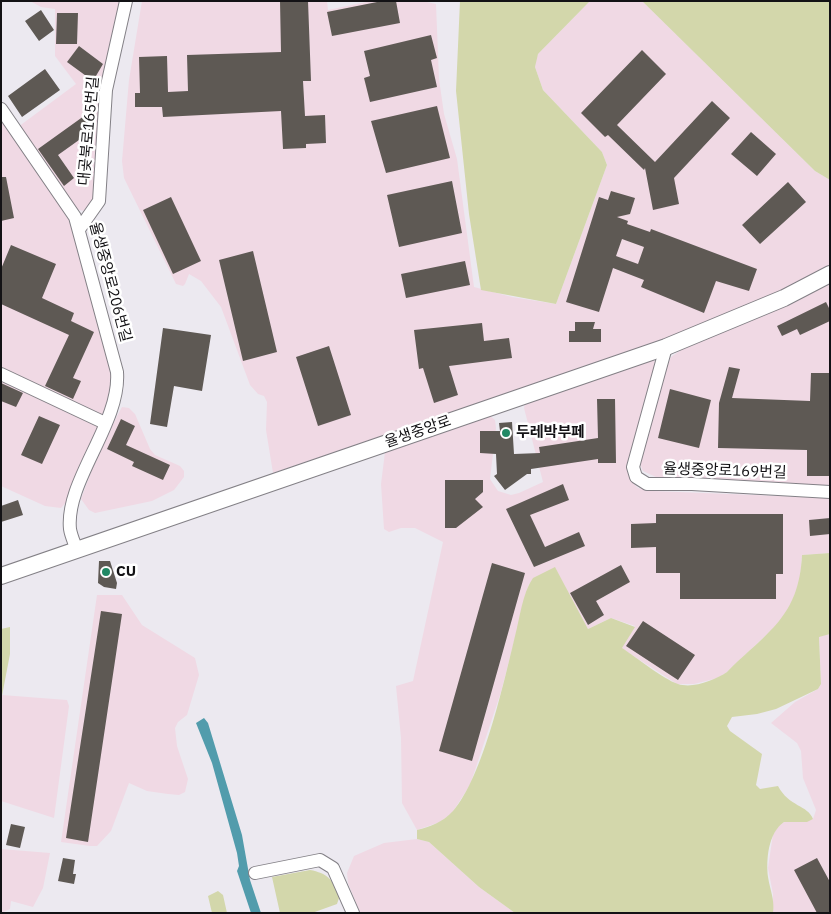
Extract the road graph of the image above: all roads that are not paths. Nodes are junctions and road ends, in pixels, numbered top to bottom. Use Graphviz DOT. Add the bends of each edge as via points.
graph roads {
  1 [pos="126,1"];
  2 [pos="1,109"];
  3 [pos="80,228"];
  4 [pos="830,274"];
  5 [pos="666,347"];
  6 [pos="1,374"];
  7 [pos="105,423"];
  8 [pos="830,492"];
  9 [pos="77,551"];
  10 [pos="1,576"];
  11 [pos="255,873"];
  12 [pos="353,913"];
  1 -- 3 [label="street, 대곶북로165번길" via="106,90 99,201"];
  2 -- 3 [label="street, 율생중앙로206번길" via="69,206"];
  3 -- 7 [label="street, 율생중앙로206번길" via="118,372 117,394"];
  4 -- 5 [label="street, 율생중앙로" via="784,298"];
  5 -- 8 [label="street, 율생중앙로169번길" via="633,467 636,477 647,484"];
  5 -- 9 [label="street, 율생중앙로"];
  6 -- 7 [label="street"];
  7 -- 9 [label="street, 율생중앙로206번길" via="72,510 70,529"];
  9 -- 10 [label="street, 율생중앙로"];
  11 -- 12 [label="street" via="320,860 333,868"];
}
